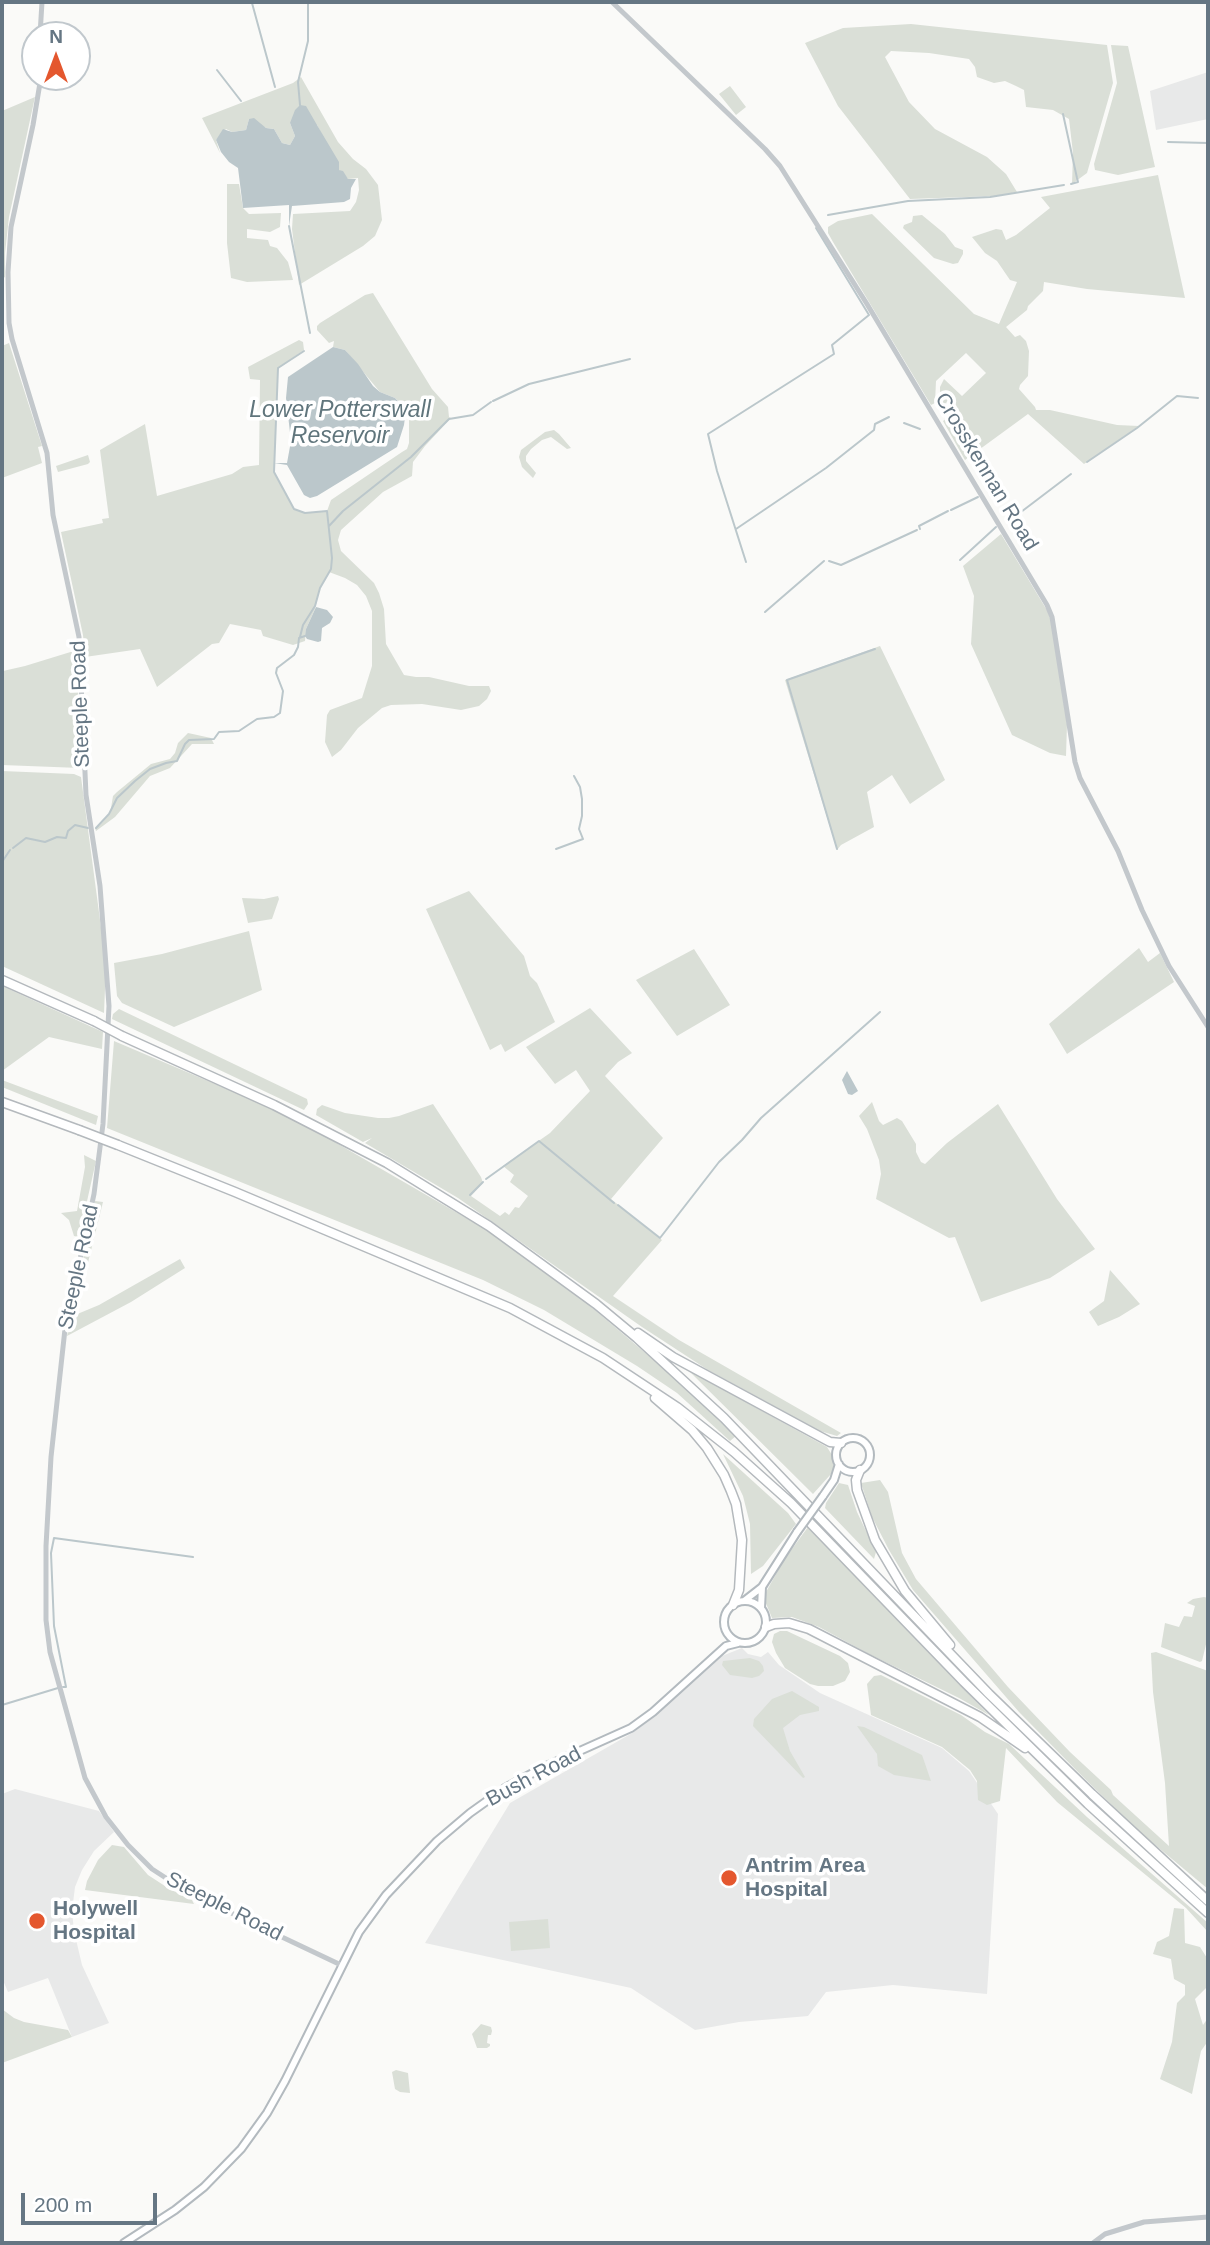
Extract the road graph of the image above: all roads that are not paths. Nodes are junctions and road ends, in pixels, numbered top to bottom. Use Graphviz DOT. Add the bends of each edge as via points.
graph roads {
  1 [pos="42,2"];
  2 [pos="612,2"];
  3 [pos="41,21"];
  4 [pos="39,91"];
  5 [pos="2,980"];
  6 [pos="1208,1027"];
  7 [pos="2,1102"];
  8 [pos="596,1304"];
  9 [pos="603,1358"];
  10 [pos="842,1443"];
  11 [pos="839,1464"];
  12 [pos="860,1470"];
  13 [pos="850,1472"];
  14 [pos="834,1480"];
  15 [pos="762,1587"];
  16 [pos="744,1601"];
  17 [pos="733,1605"];
  18 [pos="761,1608"];
  19 [pos="766,1627"];
  20 [pos="727,1635"];
  21 [pos="738,1643"];
  22 [pos="726,1646"];
  23 [pos="989,1694"];
  24 [pos="1045,1761"];
  25 [pos="1208,1901"];
  26 [pos="1208,1913"];
  27 [pos="341,1965"];
  28 [pos="1208,2217"];
  29 [pos="124,2243"];
  30 [pos="1093,2243"];
  1 -- 3 [label="street"];
  2 -- 6 [label="street, Crosskennan Road" via="780,166 1047,605 1080,778 1169,966"];
  4 -- 27 [label="street, Steeple Road" via="11,227 9,323 47,453 53,515 79,637 86,795 99,878 109,1006 94,1194 65,1329 51,1457 46,1546 50,1652 82,1769 118,1834 152,1869 203,1900"];
  5 -- 8 [label="highway, bridge" via="295,1115 387,1163 489,1226"];
  7 -- 9 [label="highway, bridge" via="236,1192 489,1299"];
  8 -- 10 [label="highway" via="673,1357 830,1442"];
  8 -- 23 [label="highway" via="724,1418"];
  9 -- 17 [label="highway" via="692,1430 724,1475 736,1504 742,1540 739,1590"];
  9 -- 24 [label="highway" via="677,1407 752,1467"];
  10 -- 11 [label="main road" via="836,1453"];
  10 -- 12 [label="main road" via="857,1439 868,1447 870,1458"];
  11 -- 13 [label="main road"];
  11 -- 14 [label="main road"];
  12 -- 13 [label="main road"];
  12 -- 23 [label="highway" via="857,1490 890,1568"];
  13 -- 14 [label="main road"];
  14 -- 15 [label="main road, bridge"];
  15 -- 16 [label="main road"];
  15 -- 18 [label="main road"];
  16 -- 17 [label="main road"];
  16 -- 18 [label="main road"];
  17 -- 20 [label="main road" via="724,1617"];
  18 -- 19 [label="main road"];
  19 -- 21 [label="main road" via="758,1640"];
  19 -- 24 [label="highway" via="789,1623 808,1629 981,1717"];
  20 -- 21 [label="main road"];
  20 -- 22 [label="main road"];
  21 -- 22 [label="main road, Bush Road"];
  22 -- 27 [label="main road, Bush Road" via="631,1728 531,1773 470,1813 391,1889"];
  23 -- 25 [label="highway"];
  24 -- 26 [label="highway"];
  27 -- 29 [label="main road" via="285,2081 240,2149 204,2187"];
  28 -- 30 [label="street" via="1144,2222 1105,2234"];
}
